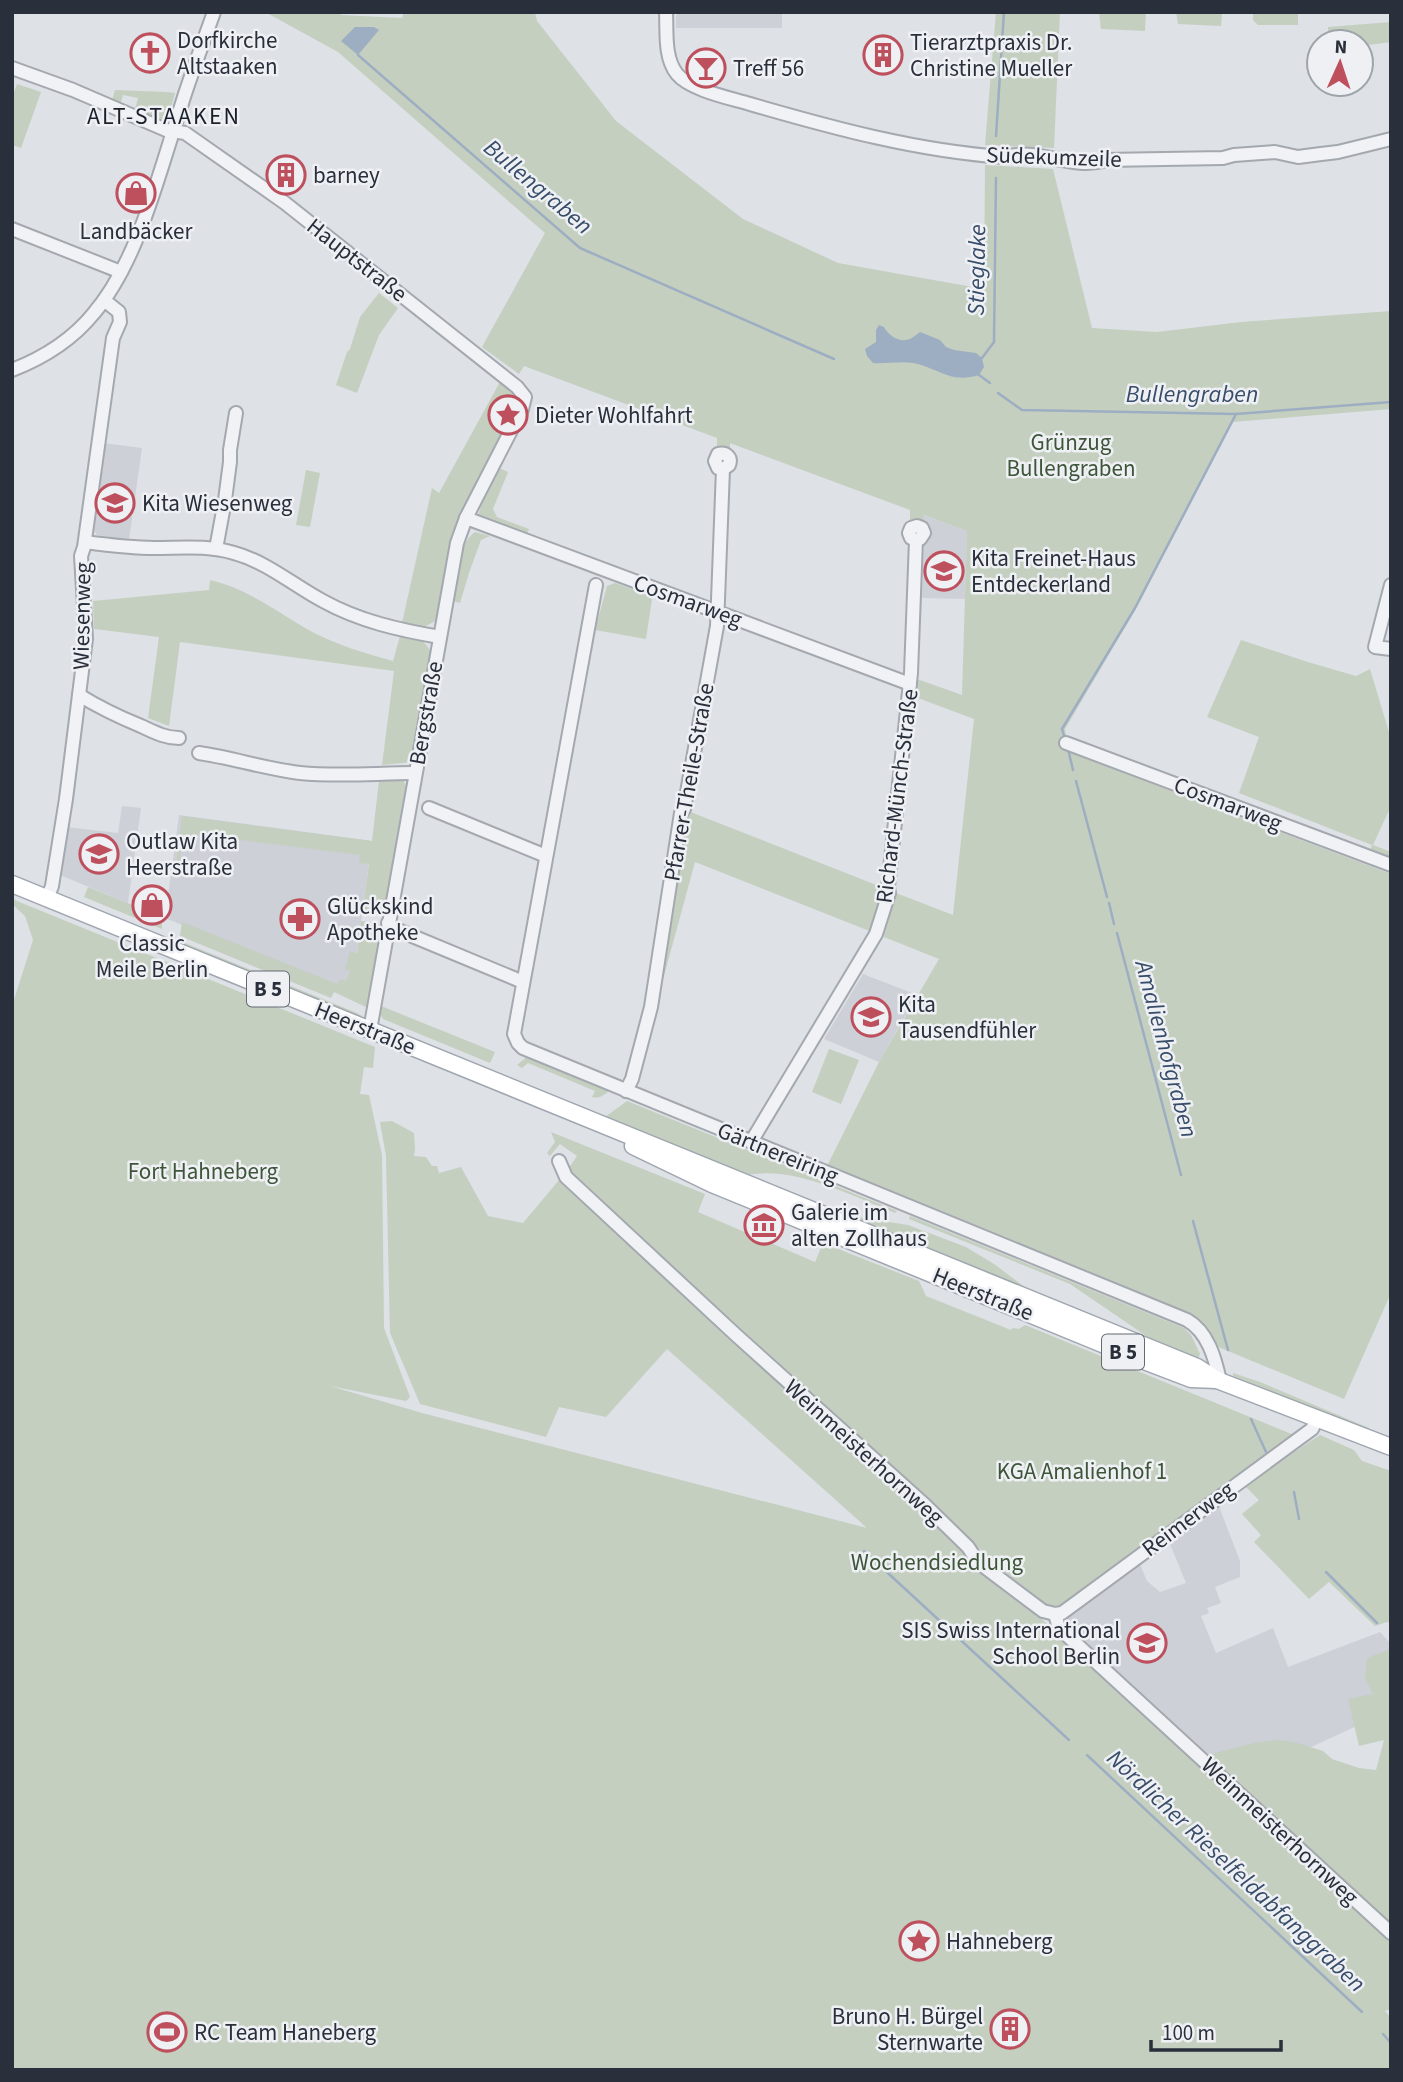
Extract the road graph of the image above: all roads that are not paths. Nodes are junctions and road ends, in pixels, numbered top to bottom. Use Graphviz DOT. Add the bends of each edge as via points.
graph roads {
  1 [pos="214,12"];
  2 [pos="666,12"];
  3 [pos="12,68"];
  4 [pos="173,132"];
  5 [pos="1391,139"];
  6 [pos="12,229"];
  7 [pos="121,272"];
  8 [pos="104,300"];
  9 [pos="12,370"];
  10 [pos="522,409"];
  11 [pos="236,413"];
  12 [pos="723,469"];
  13 [pos="466,518"];
  14 [pos="916,540"];
  15 [pos="85,542"];
  16 [pos="216,549"];
  17 [pos="596,585"];
  18 [pos="1391,585"];
  19 [pos="719,612"];
  20 [pos="440,637"];
  21 [pos="1391,649"];
  22 [pos="910,684"];
  23 [pos="79,695"];
  24 [pos="179,738"];
  25 [pos="1066,743"];
  26 [pos="199,753"];
  27 [pos="415,773"];
  28 [pos="429,808"];
  29 [pos="545,856"];
  30 [pos="1391,865"];
  31 [pos="12,884"];
  32 [pos="47,899"];
  33 [pos="388,923"];
  34 [pos="523,982"];
  35 [pos="370,1030"];
  36 [pos="626,1091"];
  37 [pos="751,1142"];
  38 [pos="559,1161"];
  39 [pos="1218,1380"];
  40 [pos="1317,1419"];
  41 [pos="1391,1447"];
  42 [pos="1055,1615"];
  43 [pos="1391,1933"];
  1 -- 4 [label="street"];
  2 -- 5 [label="street, Südekumzeile" via="671,65 677,75 696,87 902,144 981,155 1042,156 1063,162 1223,158 1275,152 1298,157"];
  3 -- 4 [label="street, Hauptstraße"];
  4 -- 7 [label="street"];
  4 -- 10 [label="street, Hauptstraße" via="185,134 277,197 450,332 523,392"];
  6 -- 7 [label="street"];
  7 -- 8 [label="street"];
  8 -- 9 [label="street" via="60,344"];
  8 -- 15 [label="street, Wiesenweg" via="119,312 120,322 113,338"];
  10 -- 13 [label="street, Bergstraße"];
  11 -- 16 [label="street"];
  12 -- 19 [label="street, Pfarrer-Theile-Straße"];
  13 -- 19 [label="street, Cosmarweg"];
  13 -- 20 [label="street, Bergstraße"];
  14 -- 22 [label="street, Richard-Münch-Straße"];
  15 -- 16 [label="street"];
  15 -- 23 [label="street, Wiesenweg" via="80,567 86,639"];
  16 -- 20 [label="street" via="253,559 341,610"];
  17 -- 29 [label="street, Gärtnereiring"];
  18 -- 21 [label="street" via="1375,647"];
  19 -- 22 [label="street, Cosmarweg"];
  19 -- 36 [label="street, Pfarrer-Theile-Straße" via="676,839 651,1007"];
  20 -- 27 [label="street, Bergstraße"];
  22 -- 37 [label="street, Richard-Münch-Straße" via="889,893 878,930"];
  23 -- 24 [label="street" via="115,716 168,738"];
  23 -- 32 [label="street, Wiesenweg"];
  25 -- 30 [label="street, Cosmarweg"];
  26 -- 27 [label="street" via="327,776"];
  27 -- 33 [label="street, Bergstraße"];
  28 -- 29 [label="street"];
  29 -- 34 [label="street, Gärtnereiring"];
  31 -- 32 [label="main road, Heerstraße / B 5"];
  32 -- 35 [label="main road, Heerstraße / B 5"];
  33 -- 34 [label="street"];
  33 -- 35 [label="street, Bergstraße"];
  34 -- 36 [label="street, Gärtnereiring" via="513,1034 518,1043"];
  35 -- 39 [label="main road, Heerstraße / B 5" via="1197,1367"];
  36 -- 37 [label="street, Gärtnereiring"];
  37 -- 39 [label="street, Gärtnereiring" via="1187,1320 1204,1335"];
  38 -- 42 [label="street, Weinmeisterhornweg" via="566,1177 925,1505 978,1562 1043,1611"];
  39 -- 40 [label="main road, Heerstraße / B 5"];
  40 -- 41 [label="main road, Heerstraße / B 5"];
  40 -- 42 [label="street, Reimerweg" via="1312,1429"];
  42 -- 43 [label="street, Weinmeisterhornweg" via="1059,1628"];
}
